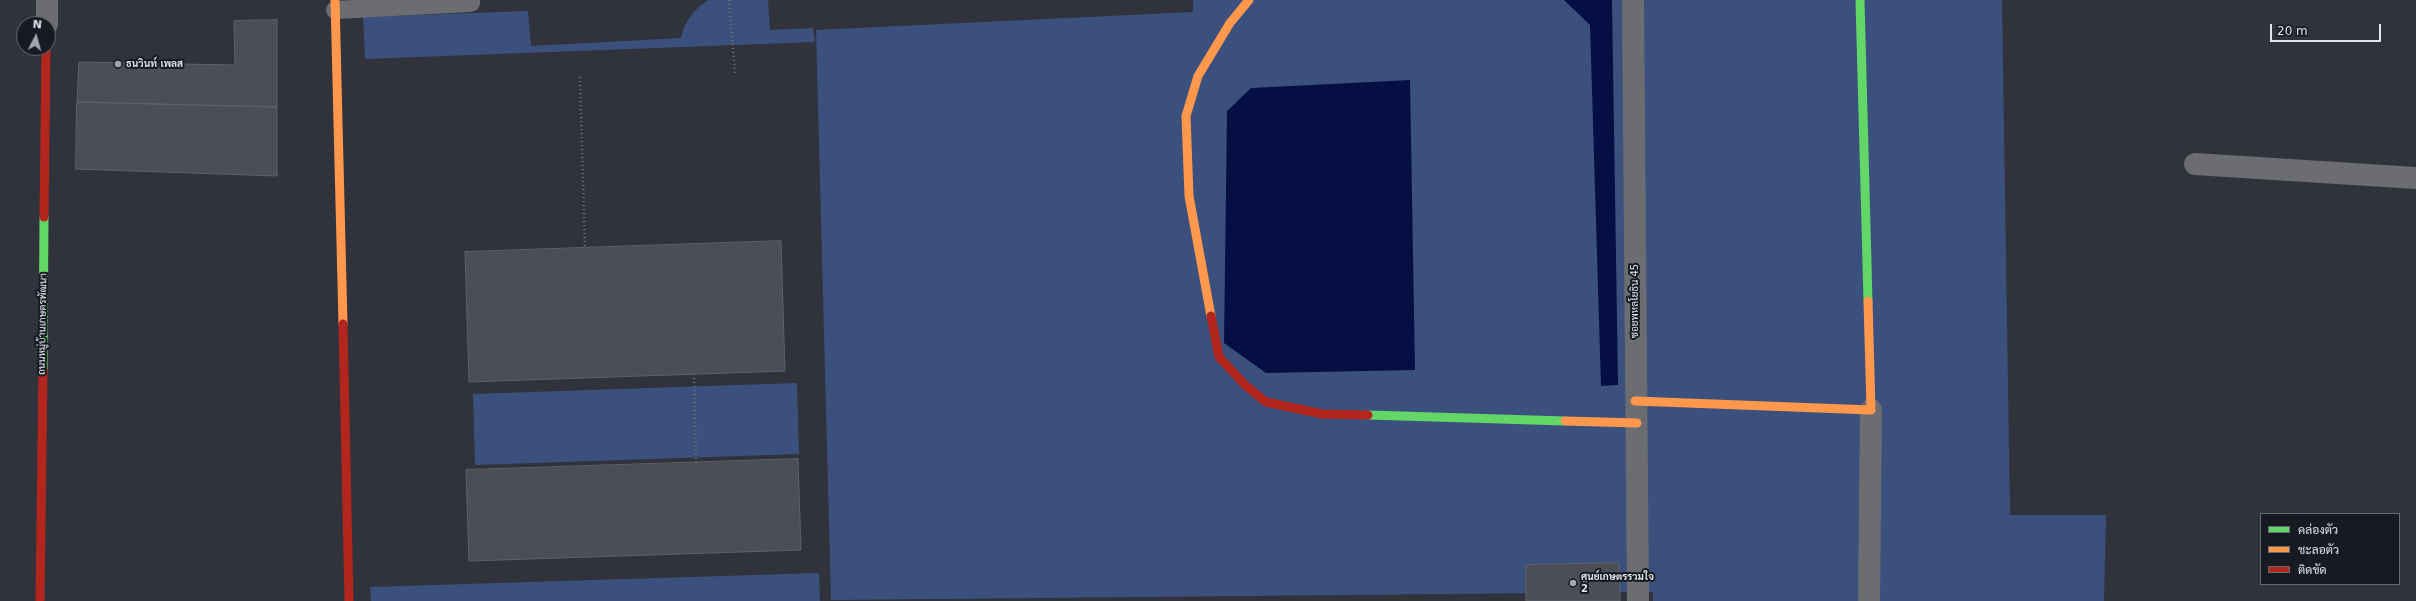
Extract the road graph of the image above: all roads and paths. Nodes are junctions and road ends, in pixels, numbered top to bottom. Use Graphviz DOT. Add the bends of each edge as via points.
graph roads {
  1 [pos="47,0"];
  2 [pos="471,0"];
  3 [pos="729,0"];
  4 [pos="1249,0"];
  5 [pos="1633,0"];
  6 [pos="1860,0"];
  7 [pos="335,5"];
  8 [pos="47,16"];
  9 [pos="46,56"];
  10 [pos="734,73"];
  11 [pos="580,77"];
  12 [pos="2195,164"];
  13 [pos="2416,178"];
  14 [pos="585,248"];
  15 [pos="694,374"];
  16 [pos="1635,401"];
  17 [pos="1871,410"];
  18 [pos="1637,423"];
  19 [pos="696,463"];
  20 [pos="40,601"];
  21 [pos="349,601"];
  22 [pos="1638,601"];
  23 [pos="1869,601"];
  1 -- 8 [label="street"];
  2 -- 7 [label="lane" via="471,3"];
  3 -- 10 [label="path"];
  4 -- 18 [label="street" via="1230,22 1198,76 1186,116 1189,196 1219,357 1245,385 1266,402 1322,414"];
  5 -- 16 [label="street, ซอยพหลโยธิน 45"];
  6 -- 17 [label="street"];
  7 -- 21 [label="street"];
  9 -- 20 [label="street, ถนนหมู่บ้านเกษตรพัฒนา"];
  11 -- 14 [label="path"];
  12 -- 13 [label="street"];
  15 -- 19 [label="path"];
  16 -- 17 [label="street"];
  16 -- 18 [label="street, ซอยพหลโยธิน 45"];
  17 -- 23 [label="street"];
  18 -- 22 [label="street, ซอยพหลโยธิน 45"];
}
